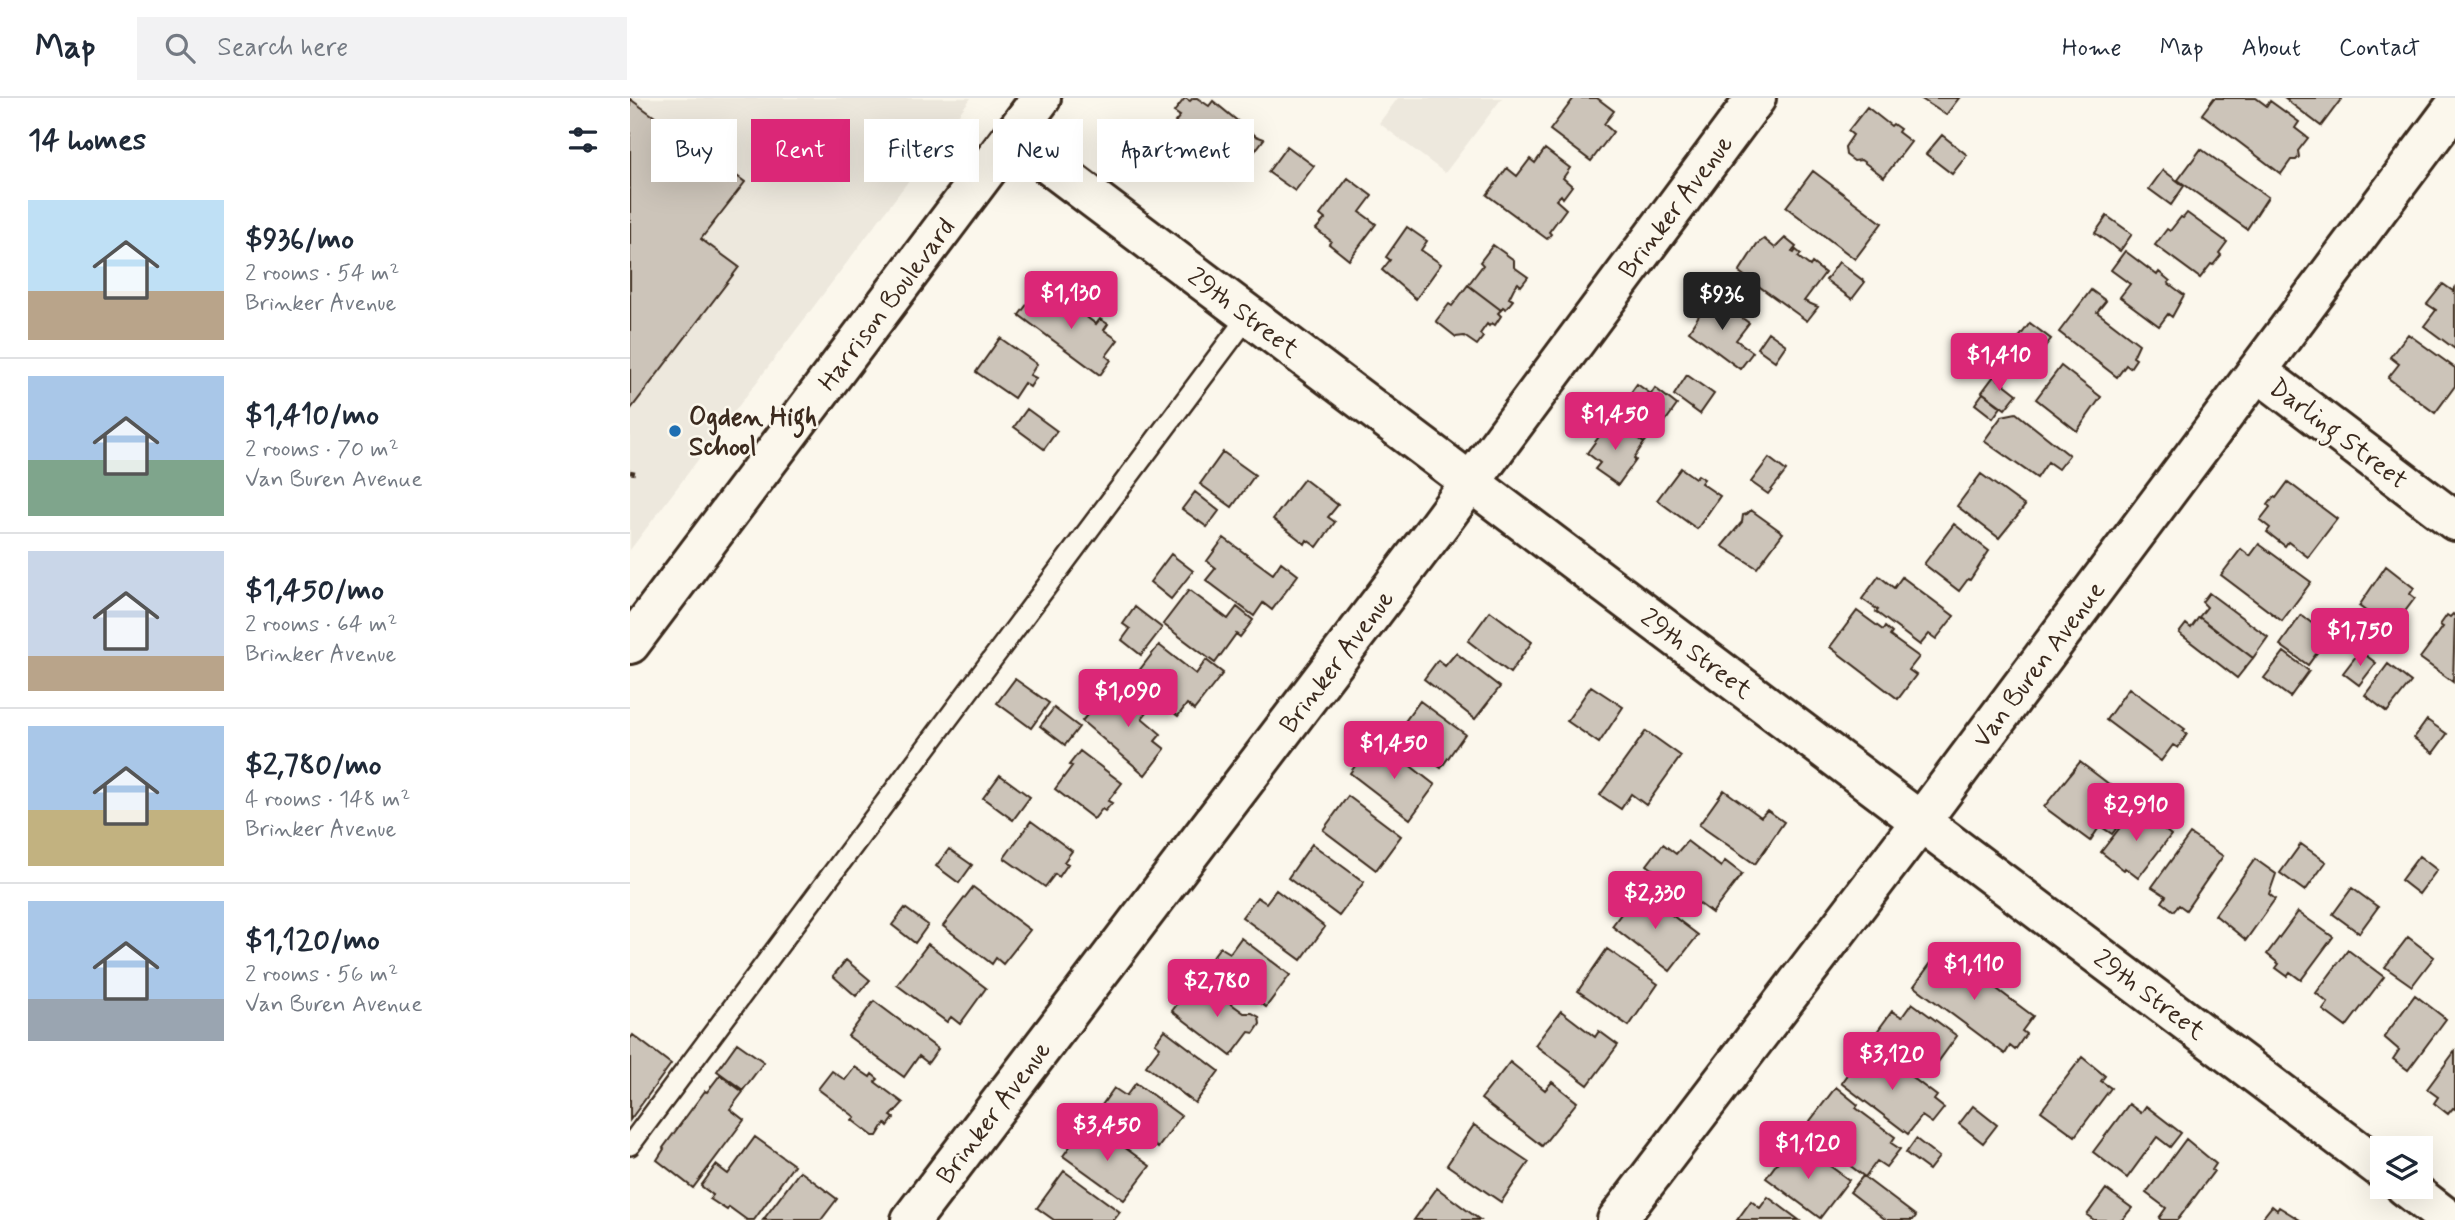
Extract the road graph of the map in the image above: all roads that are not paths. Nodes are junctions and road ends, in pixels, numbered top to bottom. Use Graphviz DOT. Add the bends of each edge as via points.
graph roads {
  1 [pos="1041,98"];
  2 [pos="1756,98"];
  3 [pos="2455,106"];
  4 [pos="1025,119"];
  5 [pos="993,162"];
  6 [pos="1072,182"];
  7 [pos="1248,315"];
  8 [pos="2257,371"];
  9 [pos="1469,482"];
  10 [pos="2455,521"];
  11 [pos="630,643"];
  12 [pos="1921,821"];
  13 [pos="630,1145"];
  14 [pos="2370,1160"];
  15 [pos="2421,1199"];
  16 [pos="911,1220"];
  17 [pos="1618,1220"];
  18 [pos="2448,1220"];
  1 -- 4 [label="street, Harrison Boulevard"];
  2 -- 9 [label="street, Brinker Avenue"];
  3 -- 8 [label="street, Van Buren Avenue"];
  5 -- 11 [label="street, Harrison Boulevard"];
  6 -- 7 [label="street, 29th Street"];
  7 -- 9 [label="street, 29th Street"];
  7 -- 13 [label="lane"];
  8 -- 10 [label="street, Darling Street"];
  8 -- 12 [label="street, Van Buren Avenue"];
  9 -- 12 [label="street, 29th Street"];
  9 -- 16 [label="street, Brinker Avenue"];
  12 -- 14 [label="street, 29th Street"];
  12 -- 17 [label="street, Van Buren Avenue"];
  15 -- 18 [label="street"];
}
